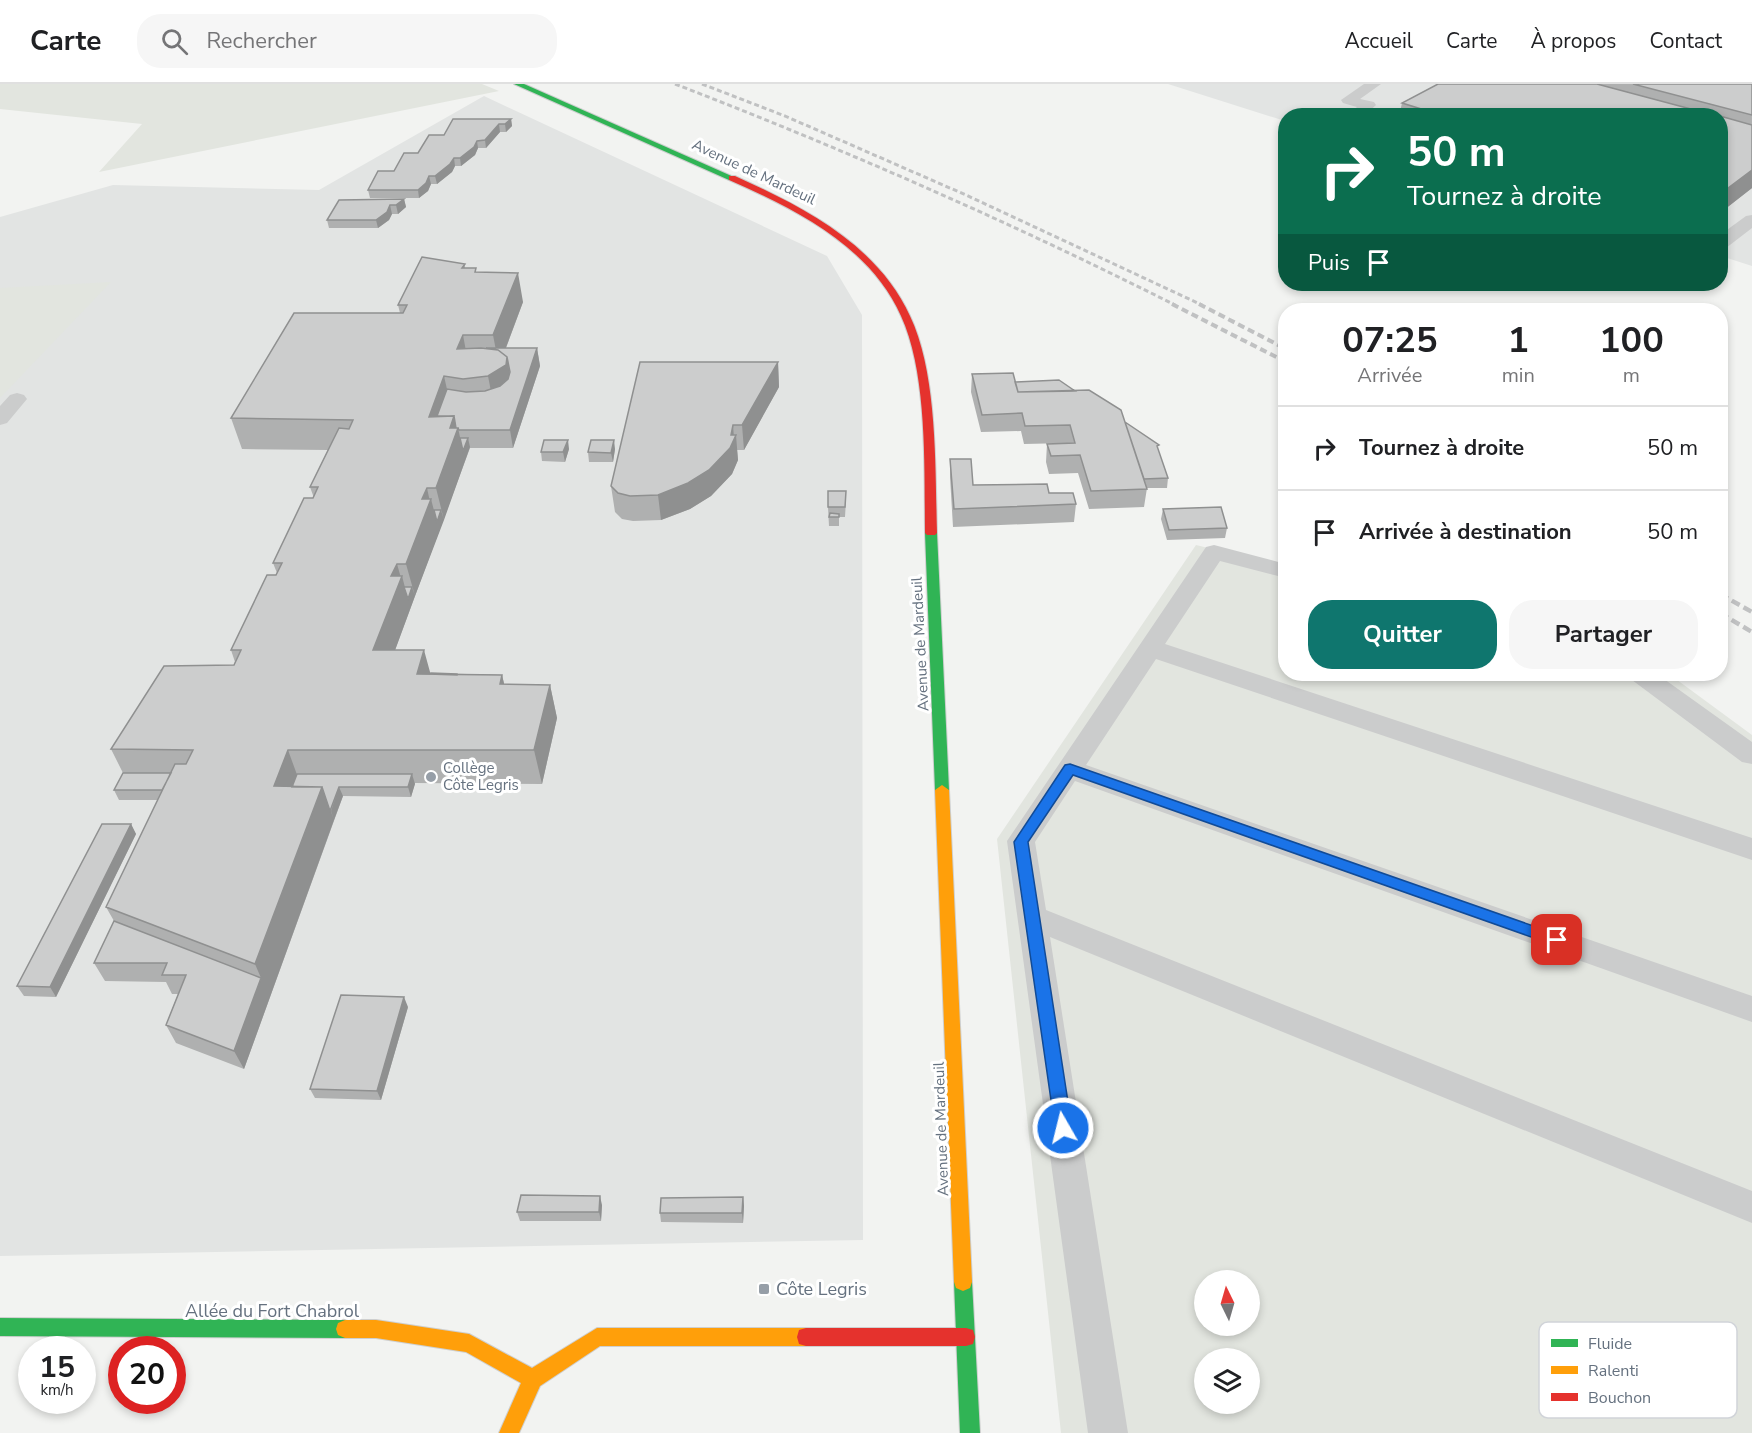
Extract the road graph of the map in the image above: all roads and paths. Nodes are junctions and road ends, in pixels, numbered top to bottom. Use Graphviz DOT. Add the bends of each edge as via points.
graph roads {
  1 [pos="518,84"];
  2 [pos="1374,84"];
  3 [pos="1365,108"];
  4 [pos="1752,220"];
  5 [pos="1728,238"];
  6 [pos="17,399"];
  7 [pos="0,419"];
  8 [pos="1278,569"];
  9 [pos="1150,648"];
  10 [pos="1651,681"];
  11 [pos="1752,755"];
  12 [pos="1070,769"];
  13 [pos="1752,849"];
  14 [pos="1032,917"];
  15 [pos="1752,1009"];
  16 [pos="1752,1207"];
  17 [pos="0,1327"];
  18 [pos="966,1337"];
  19 [pos="533,1379"];
  20 [pos="509,1433"];
  21 [pos="970,1433"];
  22 [pos="1108,1433"];
  1 -- 18 [label="street, Avenue de Mardeuil" via="811,217 873,266 906,317 920,377 928,458"];
  2 -- 3 [label="lane" via="1348,100 1369,105"];
  4 -- 5 [label="lane"];
  6 -- 7 [label="lane"];
  8 -- 9 [label="lane" via="1214,552"];
  9 -- 12 [label="lane"];
  9 -- 13 [label="lane"];
  10 -- 11 [label="lane"];
  12 -- 14 [label="lane" via="1021,842"];
  12 -- 15 [label="lane"];
  14 -- 16 [label="lane"];
  14 -- 22 [label="lane"];
  17 -- 19 [label="street, Allée du Fort Chabrol" via="376,1329 470,1343"];
  18 -- 19 [label="street" via="597,1337"];
  18 -- 21 [label="street, Avenue de Mardeuil"];
  19 -- 20 [label="street"];
}
